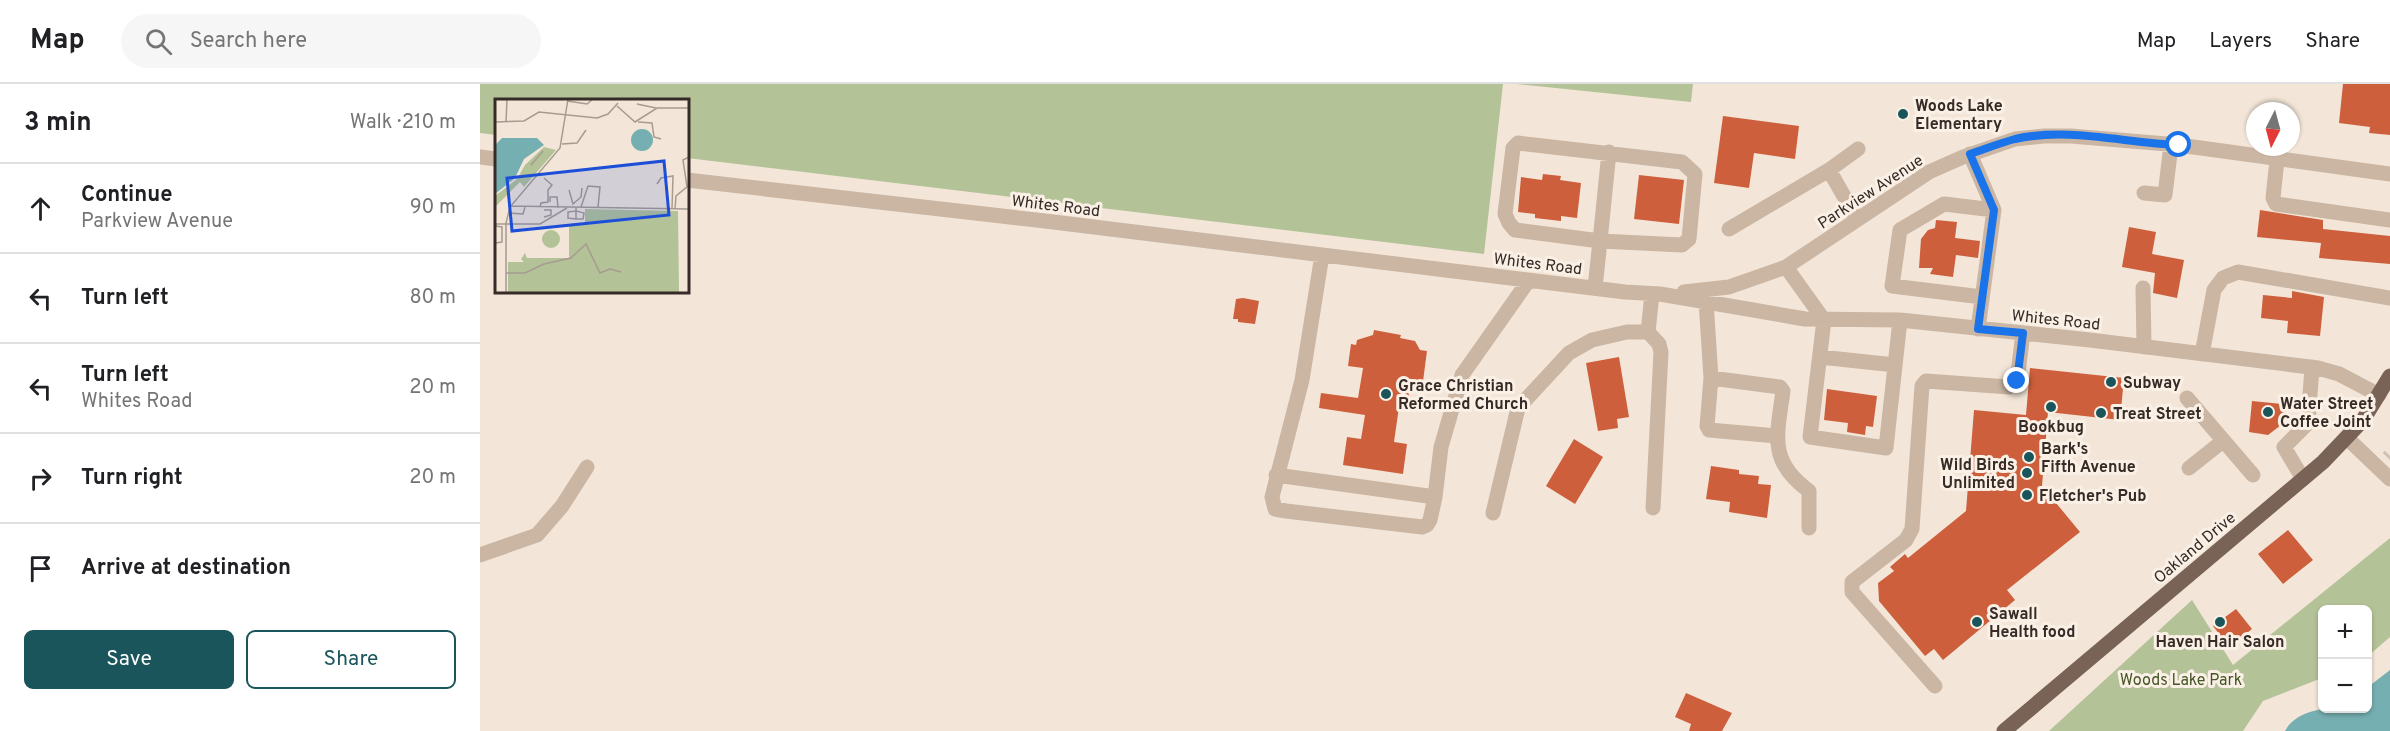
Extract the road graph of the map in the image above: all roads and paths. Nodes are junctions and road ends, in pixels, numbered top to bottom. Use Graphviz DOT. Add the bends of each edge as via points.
graph roads {
  1 [pos="2171,145"];
  2 [pos="1858,149"];
  3 [pos="1609,152"];
  4 [pos="1970,154"];
  5 [pos="480,157"];
  6 [pos="495,159"];
  7 [pos="2277,160"];
  8 [pos="1829,170"];
  9 [pos="2390,174"];
  10 [pos="688,180"];
  11 [pos="2144,193"];
  12 [pos="1994,210"];
  13 [pos="1857,219"];
  14 [pos="2390,220"];
  15 [pos="1729,229"];
  16 [pos="1600,241"];
  17 [pos="1323,255"];
  18 [pos="1786,267"];
  19 [pos="1529,280"];
  20 [pos="1595,288"];
  21 [pos="2143,288"];
  22 [pos="1656,294"];
  23 [pos="1982,297"];
  24 [pos="2390,298"];
  25 [pos="1706,302"];
  26 [pos="1824,320"];
  27 [pos="1900,320"];
  28 [pos="1978,329"];
  29 [pos="1647,332"];
  30 [pos="2023,333"];
  31 [pos="2144,347"];
  32 [pos="2202,354"];
  33 [pos="1820,357"];
  34 [pos="1895,365"];
  35 [pos="2312,367"];
  36 [pos="1711,378"];
  37 [pos="2387,384"];
  38 [pos="2187,398"];
  39 [pos="1777,436"];
  40 [pos="2347,438"];
  41 [pos="2223,441"];
  42 [pos="587,467"];
  43 [pos="2189,468"];
  44 [pos="1276,475"];
  45 [pos="2253,475"];
  46 [pos="2302,479"];
  47 [pos="2390,479"];
  48 [pos="1435,497"];
  49 [pos="1653,508"];
  50 [pos="1493,513"];
  51 [pos="1809,528"];
  52 [pos="480,555"];
  53 [pos="1935,686"];
  54 [pos="2004,731"];
  1 -- 4 [label="street, Parkview Avenue" via="2044,136 2015,139"];
  1 -- 7 [label="street, Parkview Avenue"];
  1 -- 11 [label="street" via="2165,195"];
  2 -- 8 [label="street"];
  3 -- 16 [label="street"];
  3 -- 16 [label="street" via="1682,162 1695,174 1689,239 1682,245"];
  3 -- 16 [label="street" via="1518,143 1513,148 1505,214 1515,230"];
  4 -- 12 [label="street"];
  4 -- 13 [label="street, Parkview Avenue" via="1929,172"];
  5 -- 6 [label="street"];
  7 -- 9 [label="street, Parkview Avenue"];
  7 -- 14 [label="street" via="2273,198 2276,204"];
  8 -- 13 [label="street"];
  8 -- 15 [label="street"];
  10 -- 17 [label="street, Whites Road"];
  12 -- 23 [label="street"];
  12 -- 23 [label="street" via="1944,204 1900,230 1892,286"];
  13 -- 18 [label="street, Parkview Avenue"];
  16 -- 20 [label="street"];
  17 -- 19 [label="street, Whites Road"];
  17 -- 44 [label="street" via="1302,381"];
  18 -- 22 [label="street, Parkview Avenue" via="1730,287"];
  18 -- 26 [label="street"];
  19 -- 20 [label="street, Whites Road"];
  19 -- 48 [label="street" via="1462,375 1441,447"];
  20 -- 22 [label="street, Whites Road"];
  21 -- 31 [label="street"];
  22 -- 25 [label="street, Whites Road"];
  22 -- 29 [label="street"];
  23 -- 28 [label="street"];
  24 -- 32 [label="street" via="2238,272 2223,278 2214,290"];
  25 -- 26 [label="street, Whites Road"];
  25 -- 36 [label="street"];
  26 -- 27 [label="street, Whites Road"];
  26 -- 33 [label="street"];
  27 -- 28 [label="street, Whites Road"];
  27 -- 34 [label="street"];
  28 -- 30 [label="street, Whites Road"];
  29 -- 49 [label="street" via="1661,352"];
  29 -- 50 [label="street" via="1592,340 1569,353 1518,408"];
  30 -- 31 [label="street, Whites Road"];
  30 -- 53 [label="street" via="2017,381 2009,387 1926,381 1922,386 1912,529 1906,540 1852,582 1852,592"];
  31 -- 32 [label="street, Whites Road"];
  32 -- 35 [label="street, Whites Road"];
  33 -- 34 [label="street"];
  33 -- 34 [label="street" via="1810,436 1886,448"];
  35 -- 37 [label="street, Whites Road"];
  35 -- 46 [label="street" via="2308,423 2284,447"];
  36 -- 39 [label="street" via="1780,387 1783,391"];
  36 -- 39 [label="street" via="1709,430"];
  37 -- 40 [label="main road, Oakland Drive"];
  38 -- 41 [label="street"];
  39 -- 51 [label="street" via="1781,459 1792,478 1809,491"];
  40 -- 46 [label="main road, Oakland Drive"];
  40 -- 47 [label="street" via="2383,463"];
  41 -- 43 [label="street"];
  41 -- 45 [label="street"];
  42 -- 52 [label="street" via="537,536"];
  44 -- 48 [label="street"];
  44 -- 48 [label="street" via="1273,506 1286,511 1422,527 1430,520"];
  46 -- 54 [label="main road, Oakland Drive"];
}
